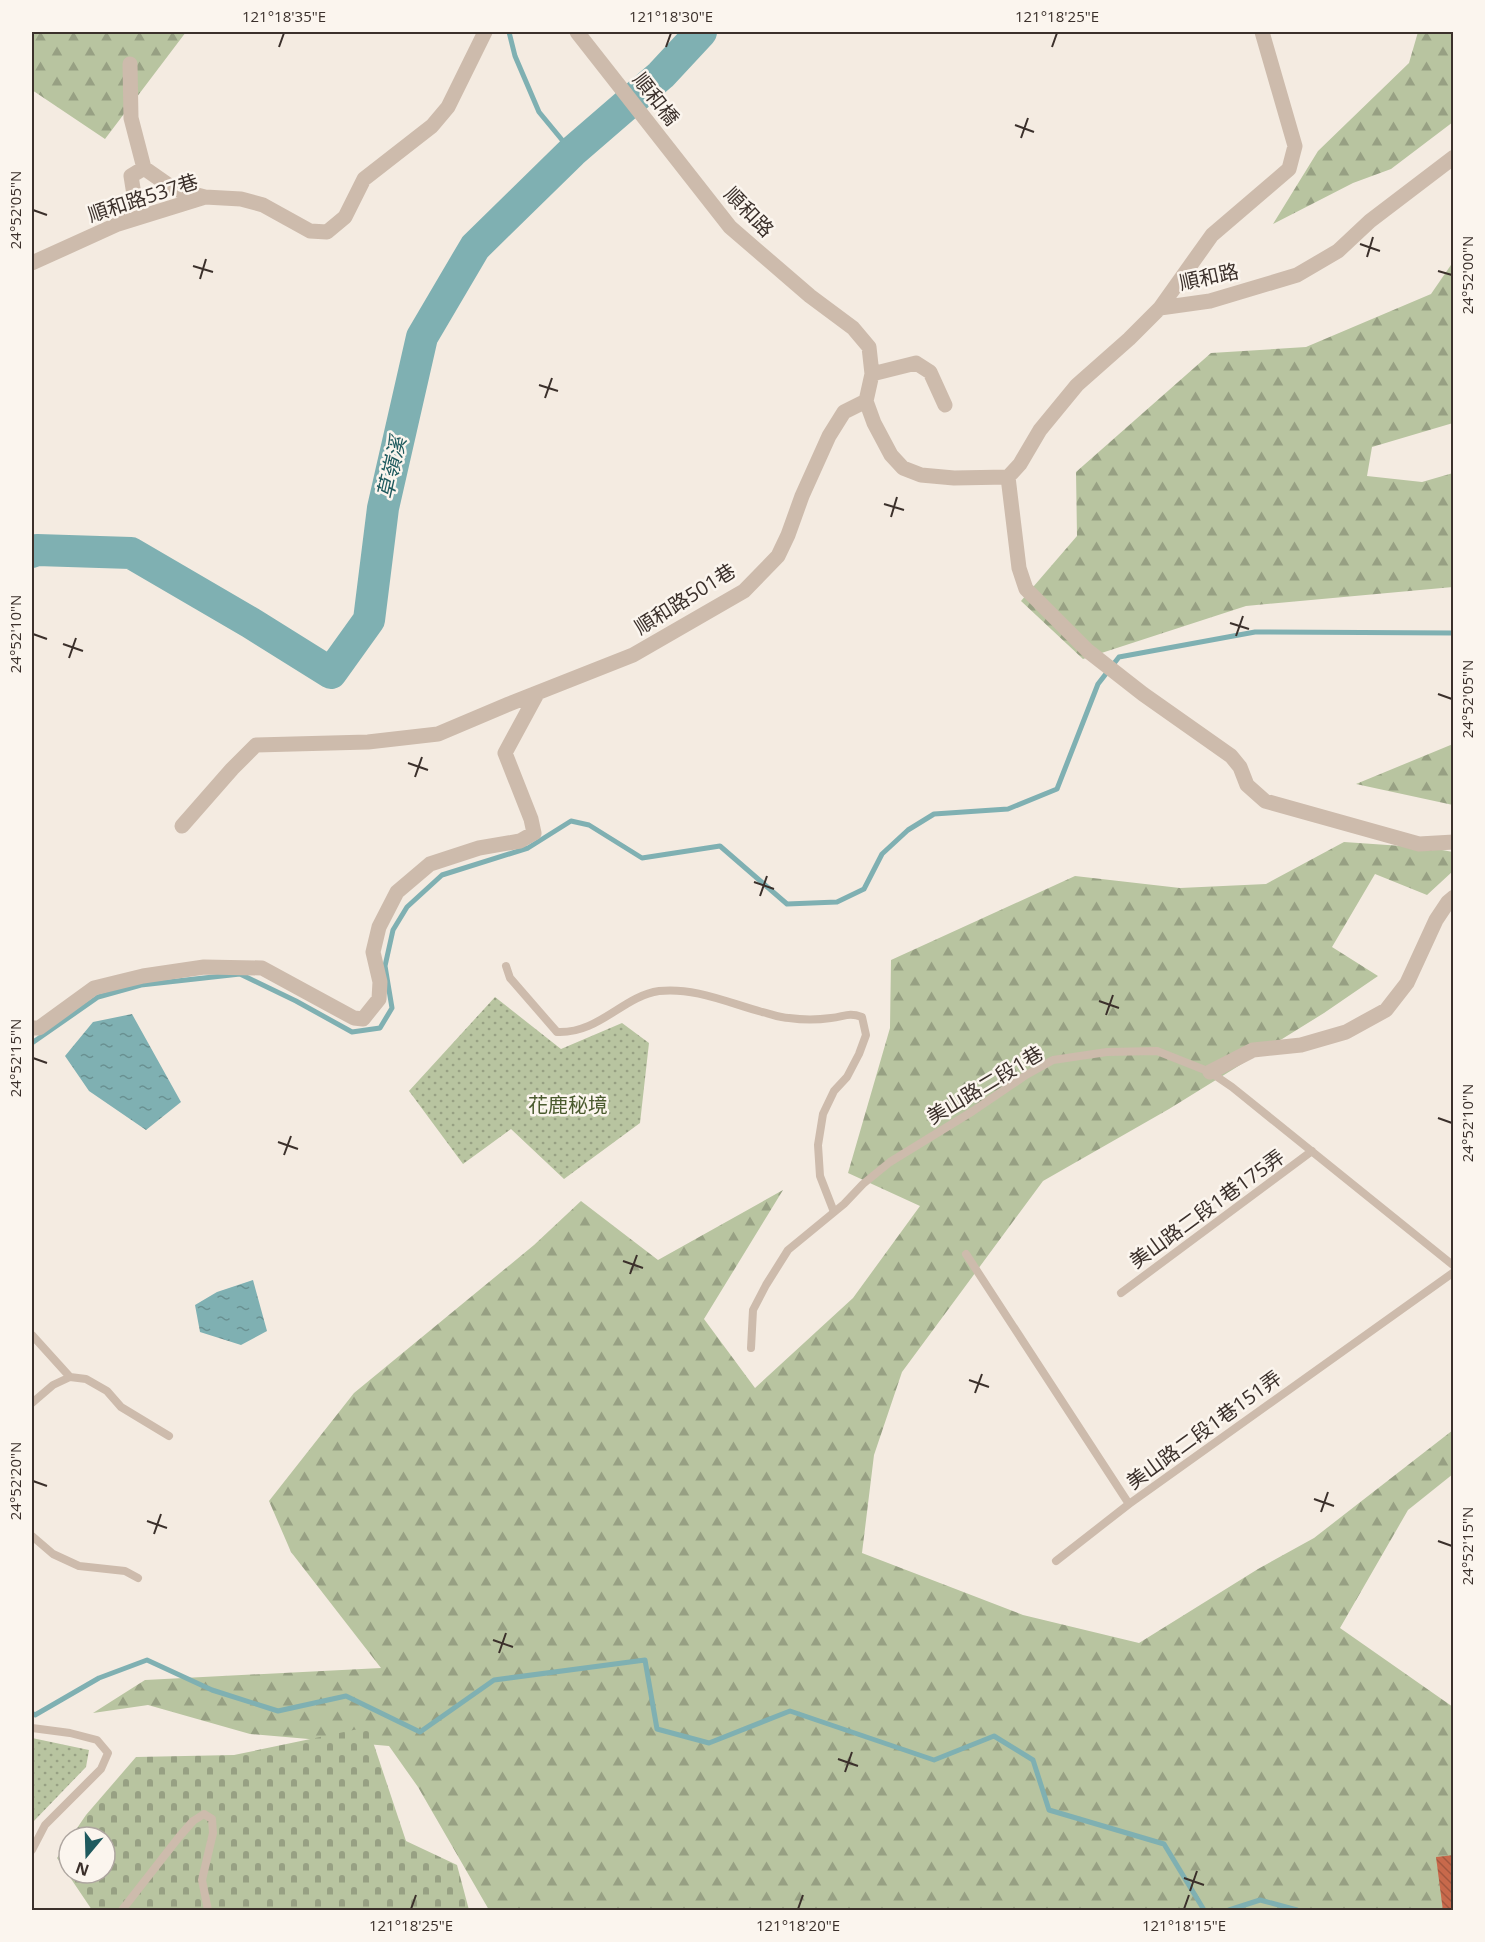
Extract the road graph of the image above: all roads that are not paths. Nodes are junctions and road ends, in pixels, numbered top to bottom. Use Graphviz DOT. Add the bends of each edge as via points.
graph roads {
  1 [pos="485,32"];
  2 [pos="577,32"];
  3 [pos="1262,32"];
  4 [pos="130,64"];
  5 [pos="671,153"];
  6 [pos="1454,156"];
  7 [pos="144,168"];
  8 [pos="205,197"];
  9 [pos="123,208"];
  10 [pos="32,263"];
  11 [pos="1160,308"];
  12 [pos="872,374"];
  13 [pos="866,401"];
  14 [pos="945,405"];
  15 [pos="1008,477"];
  16 [pos="537,694"];
  17 [pos="182,826"];
  18 [pos="1454,842"];
  19 [pos="1454,897"];
  20 [pos="506,966"];
  21 [pos="32,1028"];
  22 [pos="1210,1072"];
  23 [pos="1312,1151"];
  24 [pos="834,1212"];
  25 [pos="966,1254"];
  26 [pos="1454,1266"];
  27 [pos="1454,1272"];
  28 [pos="1121,1293"];
  29 [pos="32,1335"];
  30 [pos="751,1348"];
  31 [pos="70,1377"];
  32 [pos="32,1403"];
  33 [pos="169,1436"];
  34 [pos="1129,1504"];
  35 [pos="32,1536"];
  36 [pos="1056,1561"];
  37 [pos="138,1578"];
  38 [pos="32,1728"];
  39 [pos="32,1850"];
  40 [pos="122,1911"];
  41 [pos="208,1911"];
  1 -- 8 [label="street, 順和路537巷" via="448,107 432,126 364,179 345,217 327,232 310,231 263,205"];
  2 -- 5 [label="street, 順和橋"];
  3 -- 11 [label="street" via="1295,146 1288,169 1212,235"];
  4 -- 7 [label="street" via="131,118"];
  5 -- 12 [label="street, 順和路" via="730,227 853,328 869,347"];
  6 -- 11 [label="street, 順和路" via="1338,251 1297,275 1210,302"];
  7 -- 8 [label="street" via="174,189"];
  7 -- 9 [label="street" via="131,176 135,201"];
  8 -- 10 [label="street, 順和路537巷" via="118,224"];
  11 -- 15 [label="street, 順和路" via="1077,384"];
  12 -- 13 [label="street, 順和路"];
  12 -- 14 [label="street" via="916,363 930,372"];
  13 -- 15 [label="street" via="891,455 903,468 921,475 954,478"];
  13 -- 16 [label="street, 順和路501巷" via="844,412 829,436 778,556 744,591 633,655"];
  15 -- 18 [label="street" via="1019,568 1026,589 1088,651 1231,756 1247,785 1265,801 1419,844"];
  16 -- 17 [label="street, 順和路501巷" via="438,734 368,742 256,745"];
  16 -- 21 [label="street" via="505,753 534,833 520,841 479,848 430,864 397,892 379,927 373,952 380,982 379,999 363,1018 354,1018 262,968 204,967 94,988 39,1028"];
  19 -- 22 [label="street" via="1436,921 1407,982 1386,1010 1346,1032 1301,1045 1253,1050"];
  20 -- 24 [label="lane" via="510,978 557,1032 602,1021 658,991 698,993 786,1018 813,1020 851,1013 862,1017 866,1035 860,1054 823,1114 818,1145 820,1176"];
  22 -- 23 [label="lane, 美山路二段1巷"];
  22 -- 24 [label="lane, 美山路二段1巷" via="1157,1051 1107,1052 1053,1060 890,1162"];
  23 -- 26 [label="lane, 美山路二段1巷"];
  23 -- 28 [label="lane, 美山路二段1巷175弄"];
  24 -- 30 [label="lane, 美山路二段1巷" via="788,1250 766,1285 753,1310"];
  25 -- 34 [label="lane, 美山路二段1巷151弄"];
  27 -- 34 [label="lane, 美山路二段1巷151弄"];
  29 -- 31 [label="lane"];
  31 -- 32 [label="lane"];
  31 -- 33 [label="lane" via="86,1379 107,1391 121,1407"];
  34 -- 36 [label="lane"];
  35 -- 37 [label="lane" via="53,1554 79,1566 125,1571"];
  38 -- 39 [label="lane" via="97,1740 108,1752 101,1769 45,1826"];
  40 -- 41 [label="lane" via="179,1837 204,1814 212,1819 213,1833 202,1880"];
}
